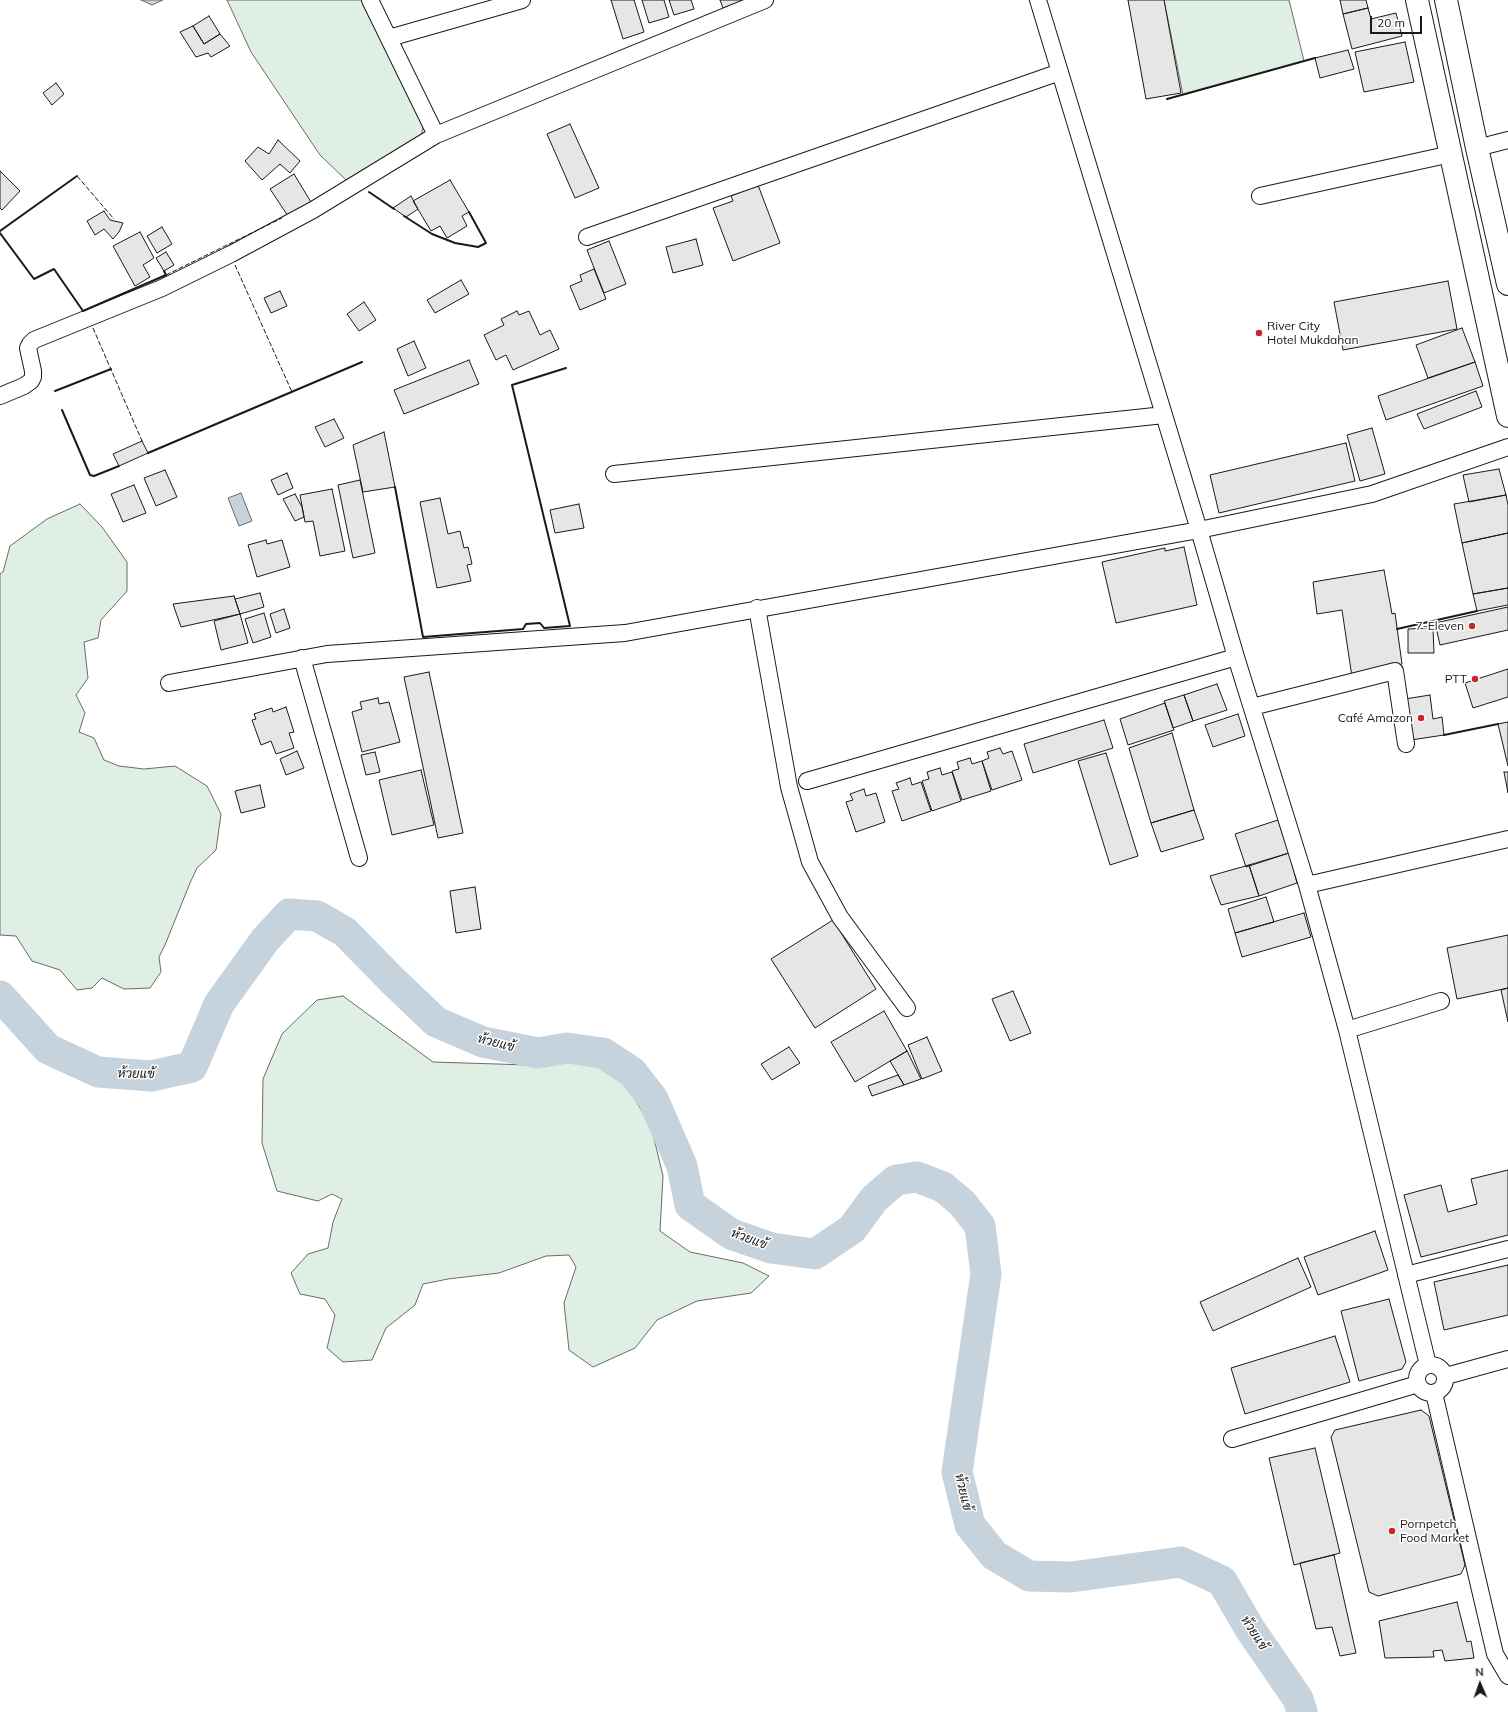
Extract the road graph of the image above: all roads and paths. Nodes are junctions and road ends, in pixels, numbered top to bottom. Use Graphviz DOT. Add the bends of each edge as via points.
graph roads {
  1 [pos="370,0"];
  2 [pos="522,0"];
  3 [pos="765,0"];
  4 [pos="1038,0"];
  5 [pos="1417,0"];
  6 [pos="1446,0"];
  7 [pos="389,38"];
  8 [pos="1060,72"];
  9 [pos="436,135"];
  10 [pos="1508,140"];
  11 [pos="1477,148"];
  12 [pos="1450,154"];
  13 [pos="1260,196"];
  14 [pos="587,237"];
  15 [pos="1501,250"];
  16 [pos="1473,256"];
  17 [pos="1508,284"];
  18 [pos="0,396"];
  19 [pos="1164,415"];
  20 [pos="1508,416"];
  21 [pos="1508,448"];
  22 [pos="614,474"];
  23 [pos="1200,530"];
  24 [pos="758,608"];
  25 [pos="1236,657"];
  26 [pos="302,658"];
  27 [pos="169,683"];
  28 [pos="1252,707"];
  29 [pos="1406,744"];
  30 [pos="807,781"];
  31 [pos="1508,839"];
  32 [pos="359,858"];
  33 [pos="1307,885"];
  34 [pos="1441,1001"];
  35 [pos="907,1008"];
  36 [pos="1347,1030"];
  37 [pos="1508,1249"];
  38 [pos="1406,1275"];
  39 [pos="1508,1359"];
  40 [pos="1428,1366"];
  41 [pos="1446,1376"];
  42 [pos="1418,1384"];
  43 [pos="1434,1393"];
  44 [pos="1232,1439"];
  45 [pos="1508,1676"];
  1 -- 7 [label="street"];
  2 -- 7 [label="street"];
  3 -- 9 [label="street"];
  4 -- 8 [label="street"];
  5 -- 12 [label="main road"];
  6 -- 11 [label="main road"];
  7 -- 9 [label="street"];
  8 -- 14 [label="street"];
  8 -- 19 [label="street"];
  9 -- 18 [label="street" via="313,210 231,254 162,288 34,340 28,348 33,371 31,381"];
  10 -- 11 [label="street"];
  11 -- 15 [label="main road"];
  12 -- 13 [label="street"];
  12 -- 16 [label="main road"];
  15 -- 16 [label="main road"];
  15 -- 17 [label="main road"];
  16 -- 20 [label="main road"];
  19 -- 22 [label="street"];
  19 -- 23 [label="street"];
  21 -- 23 [label="street" via="1372,494"];
  23 -- 24 [label="street"];
  23 -- 25 [label="street"];
  24 -- 26 [label="street" via="625,633"];
  24 -- 35 [label="street" via="789,787 810,862 840,918"];
  25 -- 28 [label="street"];
  25 -- 30 [label="street"];
  26 -- 27 [label="street"];
  26 -- 32 [label="street"];
  28 -- 29 [label="street" via="1395,671"];
  28 -- 33 [label="street"];
  31 -- 33 [label="street"];
  33 -- 36 [label="street"];
  34 -- 36 [label="street"];
  36 -- 38 [label="street"];
  37 -- 38 [label="street"];
  38 -- 40 [label="street"];
  39 -- 41 [label="street"];
  40 -- 41 [label="street" via="1440,1368"];
  40 -- 42 [label="street" via="1419,1372"];
  41 -- 43 [label="street" via="1445,1385"];
  42 -- 43 [label="street" via="1425,1392"];
  42 -- 44 [label="street"];
  43 -- 45 [label="street" via="1495,1654"];
}
